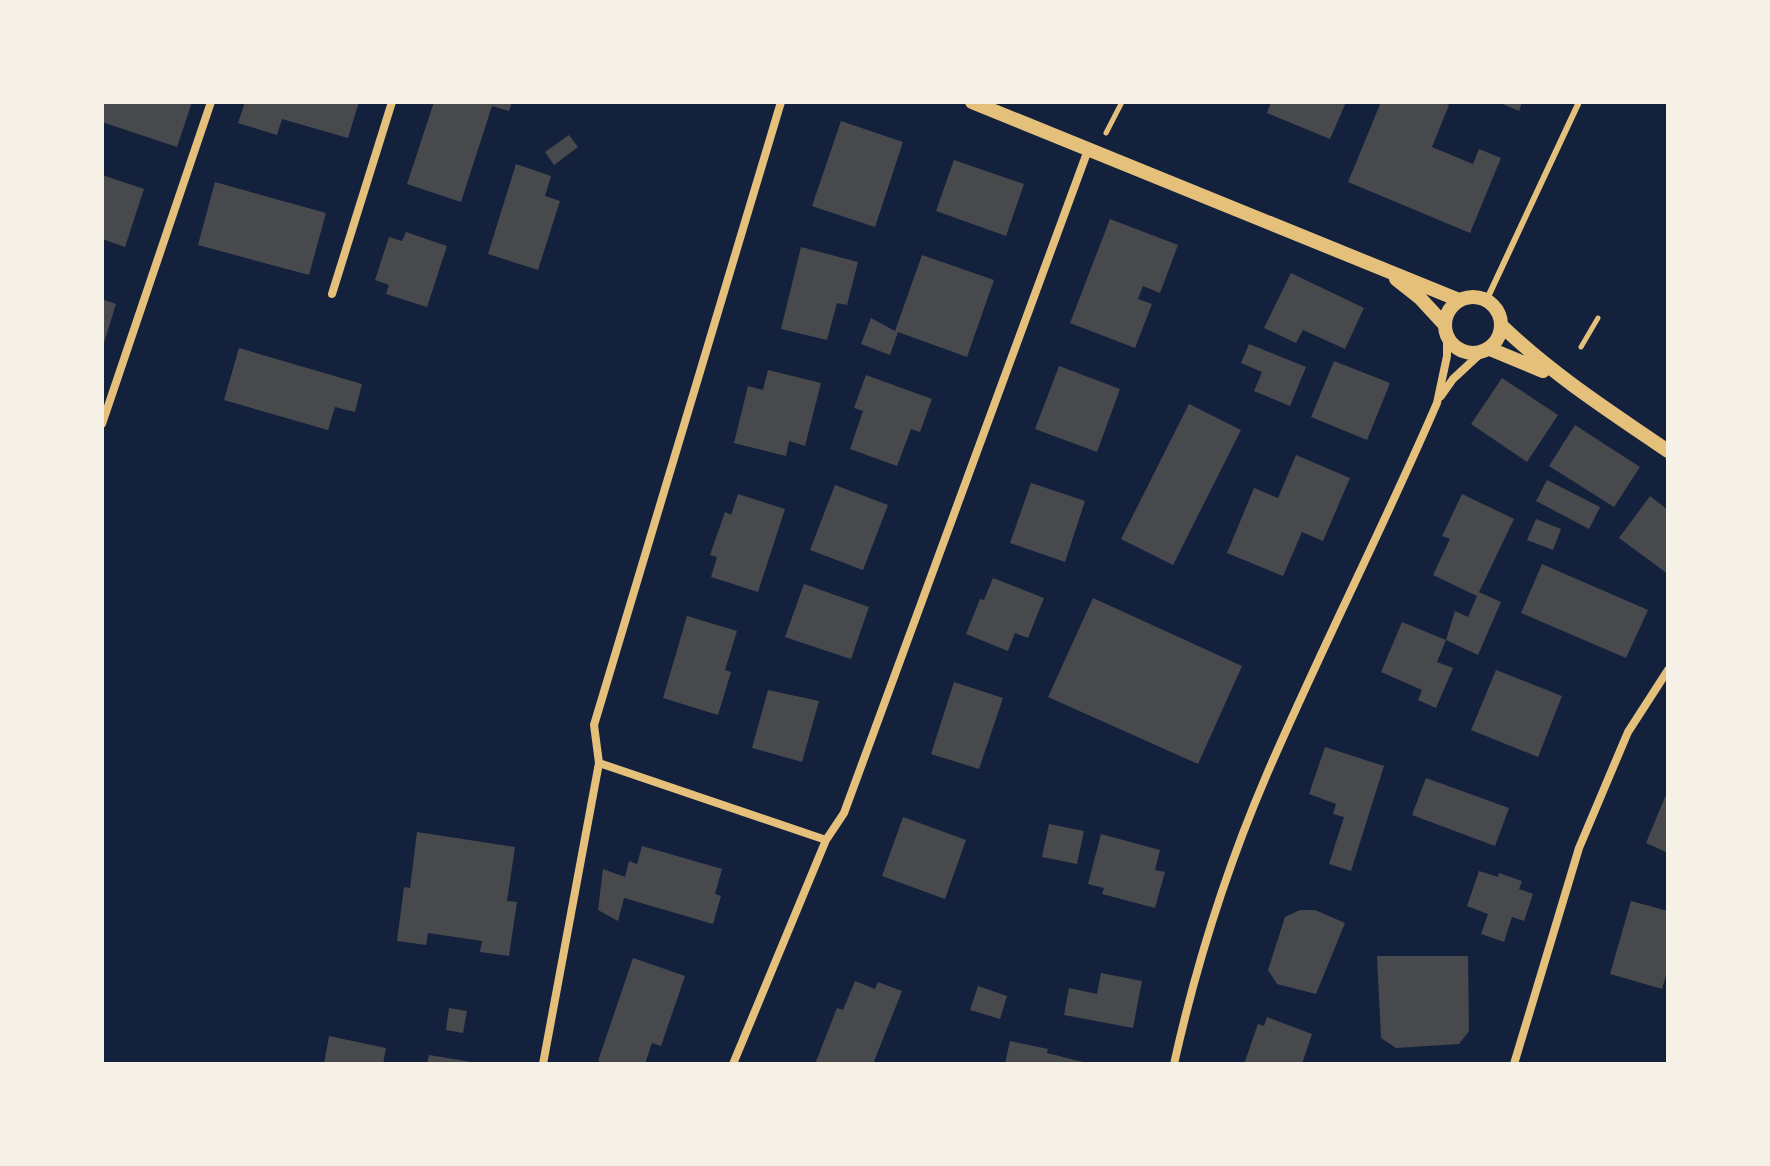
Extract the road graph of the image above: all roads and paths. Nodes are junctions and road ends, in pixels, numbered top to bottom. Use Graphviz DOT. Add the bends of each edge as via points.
graph roads {
  1 [pos="211,102"];
  2 [pos="392,102"];
  3 [pos="781,102"];
  4 [pos="972,102"];
  5 [pos="1122,102"];
  6 [pos="1579,102"];
  7 [pos="1092,152"];
  8 [pos="1387,271"];
  9 [pos="332,294"];
  10 [pos="1487,299"];
  11 [pos="1459,300"];
  12 [pos="1598,318"];
  13 [pos="1502,326"];
  14 [pos="1446,331"];
  15 [pos="1581,347"];
  16 [pos="1486,351"];
  17 [pos="1572,386"];
  18 [pos="1437,403"];
  19 [pos="102,424"];
  20 [pos="1668,451"];
  21 [pos="1668,670"];
  22 [pos="599,763"];
  23 [pos="826,840"];
  24 [pos="543,1064"];
  25 [pos="733,1064"];
  26 [pos="1174,1064"];
  27 [pos="1514,1064"];
  1 -- 19 [label="street"];
  2 -- 9 [label="street"];
  3 -- 22 [label="street" via="594,725"];
  4 -- 7 [label="street"];
  5 -- 7 [label="path"];
  6 -- 10 [label="lane"];
  7 -- 8 [label="street"];
  7 -- 23 [label="street" via="844,813"];
  8 -- 11 [label="street"];
  8 -- 14 [label="street" via="1420,298"];
  10 -- 11 [label="street"];
  10 -- 13 [label="street"];
  11 -- 14 [label="street" via="1449,310"];
  12 -- 15 [label="path"];
  13 -- 16 [label="street"];
  13 -- 17 [label="street"];
  14 -- 16 [label="street" via="1457,349 1471,354"];
  14 -- 18 [label="street" via="1447,356"];
  16 -- 17 [label="street" via="1523,361"];
  16 -- 18 [label="street" via="1453,379"];
  17 -- 20 [label="street"];
  18 -- 26 [label="street" via="1266,777 1206,941"];
  21 -- 27 [label="street" via="1628,732 1579,848"];
  22 -- 23 [label="street"];
  22 -- 24 [label="street"];
  23 -- 25 [label="street"];
}
